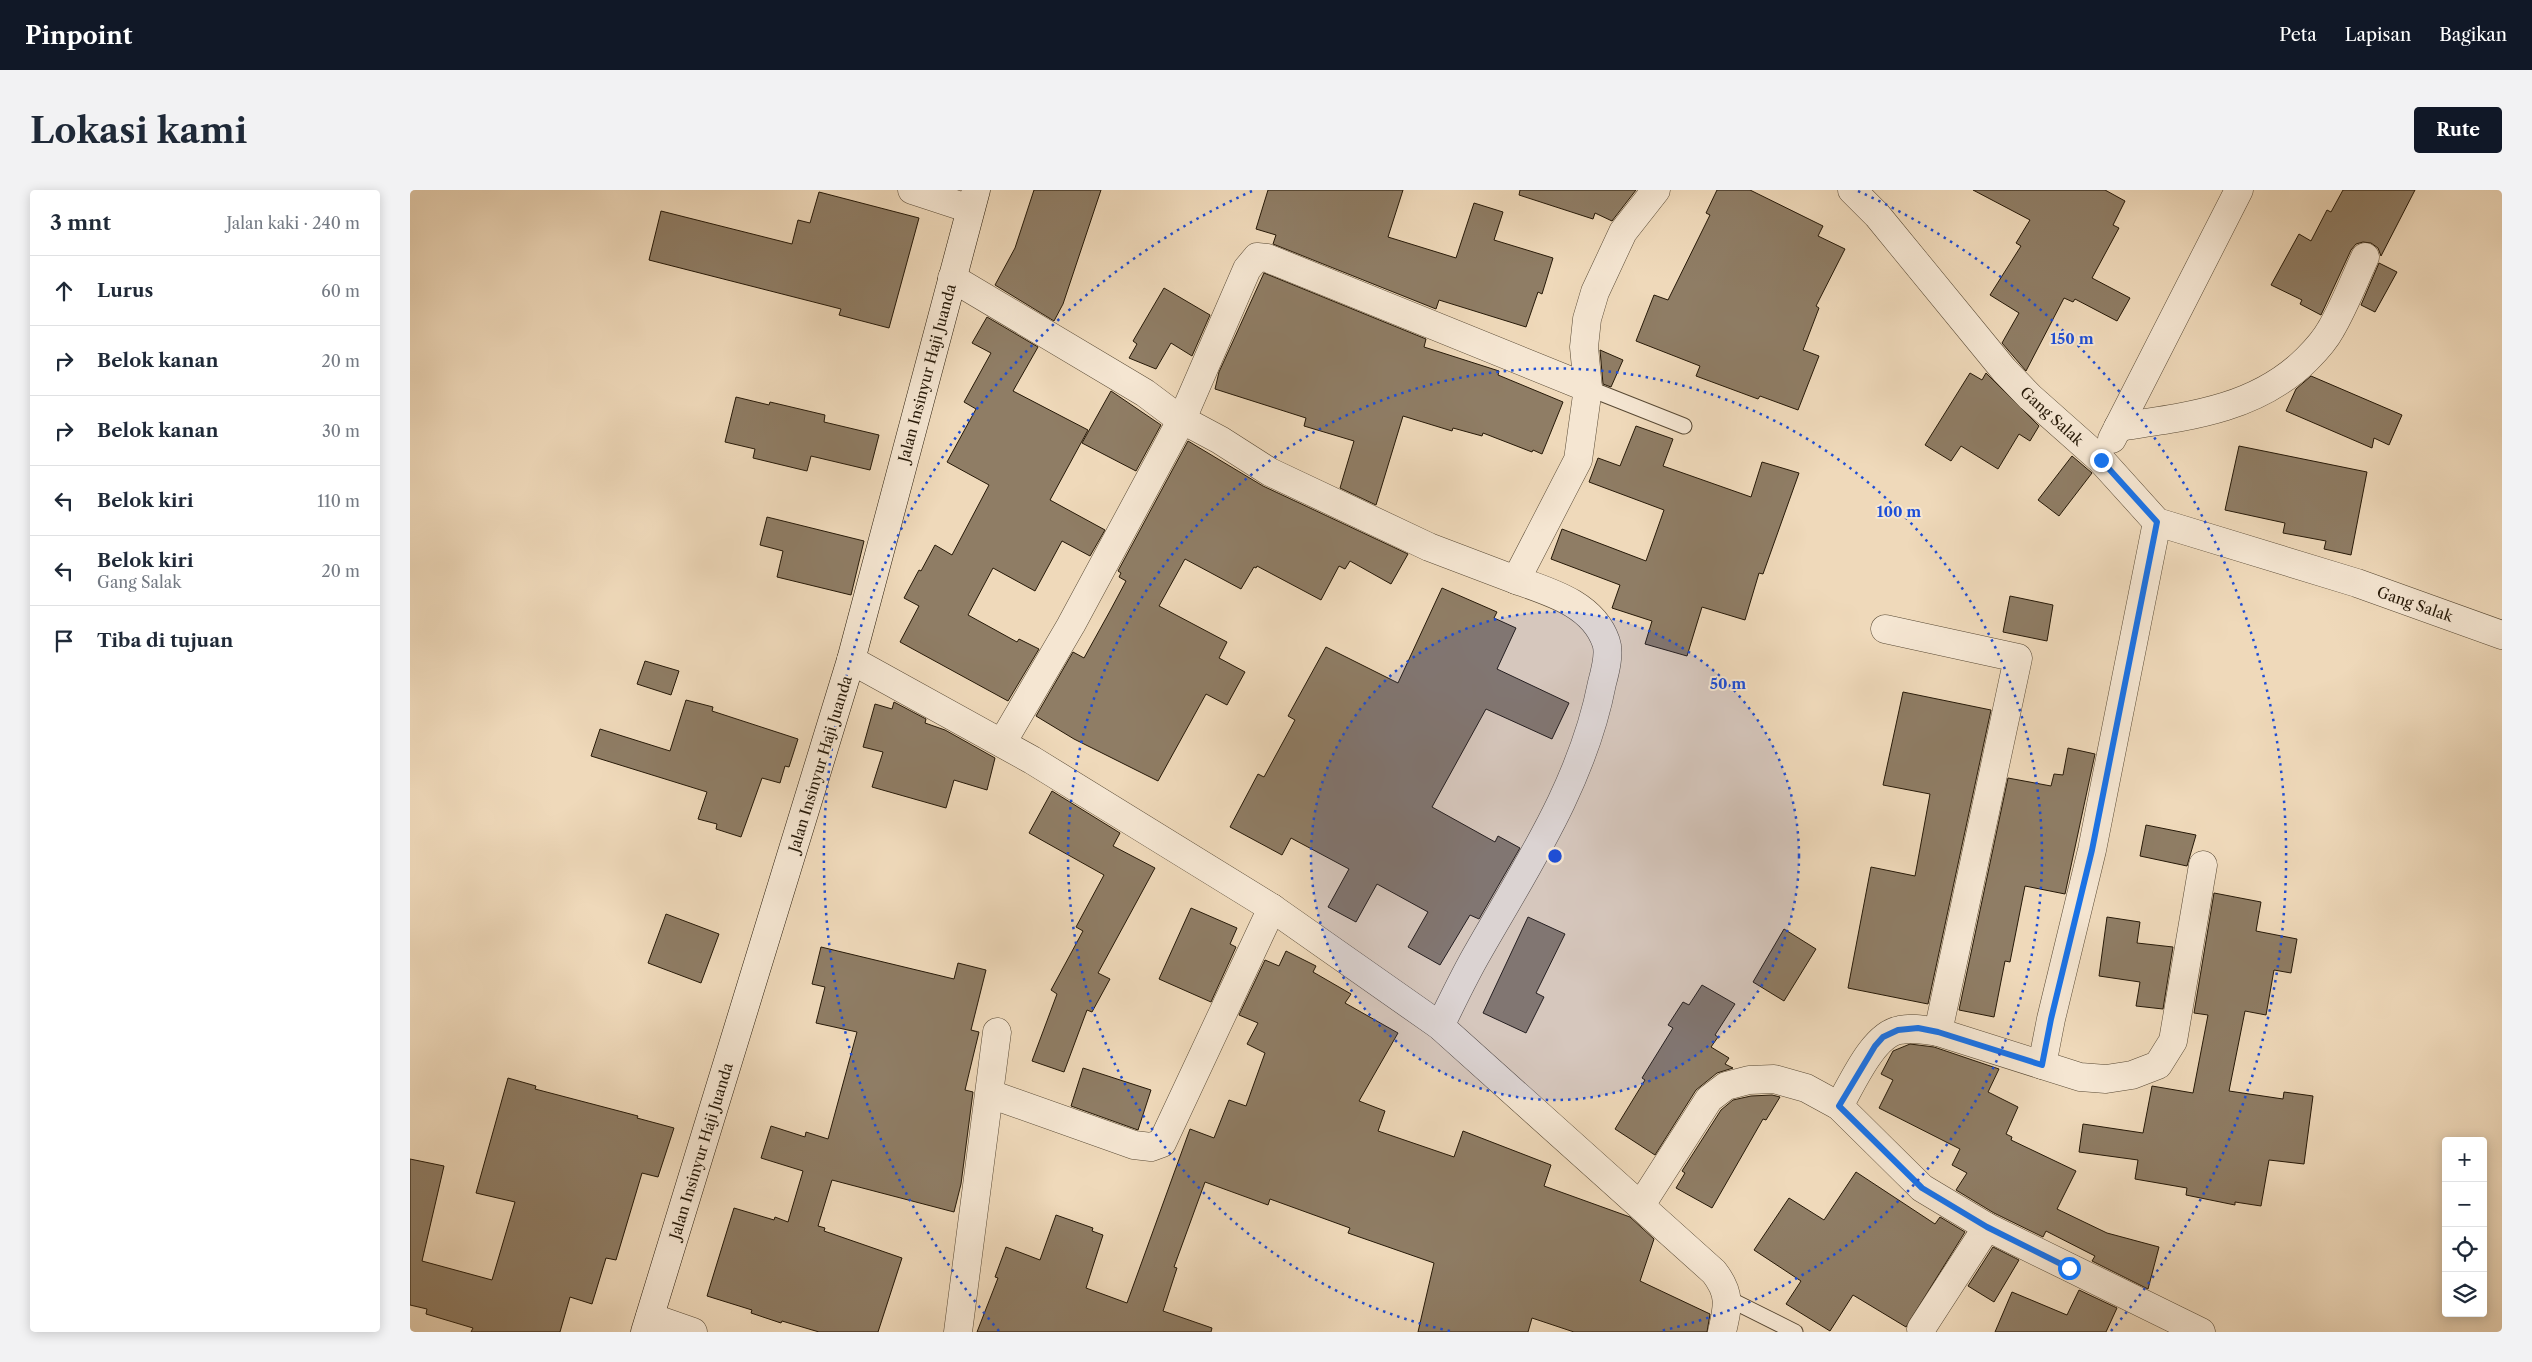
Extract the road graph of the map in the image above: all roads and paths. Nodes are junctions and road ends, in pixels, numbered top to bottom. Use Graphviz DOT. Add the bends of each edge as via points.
graph roads {
  1 [pos="912,190"];
  2 [pos="1656,190"];
  3 [pos="1852,190"];
  4 [pos="2238,190"];
  5 [pos="973,200"];
  6 [pos="2365,257"];
  7 [pos="952,278"];
  8 [pos="1588,388"];
  9 [pos="1182,419"];
  10 [pos="1684,426"];
  11 [pos="2118,427"];
  12 [pos="2101,460"];
  13 [pos="2157,522"];
  14 [pos="1516,580"];
  15 [pos="1885,629"];
  16 [pos="2502,634"];
  17 [pos="851,660"];
  18 [pos="1002,743"];
  19 [pos="2203,864"];
  20 [pos="1272,908"];
  21 [pos="1440,1026"];
  22 [pos="996,1032"];
  23 [pos="1938,1032"];
  24 [pos="2042,1065"];
  25 [pos="990,1094"];
  26 [pos="1839,1106"];
  27 [pos="1641,1205"];
  28 [pos="1987,1227"];
  29 [pos="1728,1298"];
  30 [pos="648,1324"];
  31 [pos="1921,1329"];
  32 [pos="693,1332"];
  33 [pos="958,1332"];
  34 [pos="1722,1332"];
  35 [pos="1795,1332"];
  36 [pos="2201,1332"];
  1 -- 5 [label="street"];
  2 -- 8 [label="street" via="1622,232 1595,292 1587,319 1584,347"];
  3 -- 12 [label="street, Gang Salak" via="1877,215 2004,370"];
  4 -- 11 [label="street"];
  5 -- 7 [label="street, Jalan Insinyur Haji Juanda"];
  6 -- 11 [label="street" via="2331,330 2296,370 2266,391 2228,408"];
  7 -- 9 [label="street" via="1137,388"];
  7 -- 17 [label="street, Jalan Insinyur Haji Juanda"];
  8 -- 9 [label="street" via="1267,258 1257,257 1247,269"];
  8 -- 10 [label="lane"];
  8 -- 14 [label="street" via="1578,460"];
  9 -- 14 [label="street" via="1270,472 1429,547"];
  9 -- 18 [label="street" via="1071,625"];
  11 -- 12 [label="street"];
  12 -- 13 [label="street, Gang Salak"];
  13 -- 16 [label="street, Gang Salak" via="2357,584"];
  13 -- 24 [label="street" via="2092,850"];
  14 -- 21 [label="street" via="1573,603 1585,612 1607,643 1606,667 1587,742 1568,791"];
  15 -- 23 [label="street" via="2018,658"];
  17 -- 18 [label="street"];
  17 -- 30 [label="street, Jalan Insinyur Haji Juanda"];
  18 -- 20 [label="street"];
  19 -- 24 [label="street" via="2173,1041 2158,1064 2132,1075 2106,1079 2080,1077"];
  20 -- 21 [label="street"];
  20 -- 25 [label="street" via="1162,1143 1151,1147 1134,1145"];
  21 -- 27 [label="street"];
  22 -- 25 [label="street"];
  23 -- 24 [label="street"];
  23 -- 26 [label="street" via="1918,1028 1898,1030 1883,1037"];
  25 -- 33 [label="street"];
  26 -- 27 [label="street" via="1806,1088 1774,1079 1749,1080 1726,1086 1709,1099"];
  26 -- 28 [label="street" via="1922,1188"];
  27 -- 29 [label="street" via="1714,1272 1725,1286"];
  28 -- 31 [label="street"];
  28 -- 36 [label="street"];
  29 -- 34 [label="street"];
  29 -- 35 [label="lane"];
  30 -- 32 [label="street"];
}
